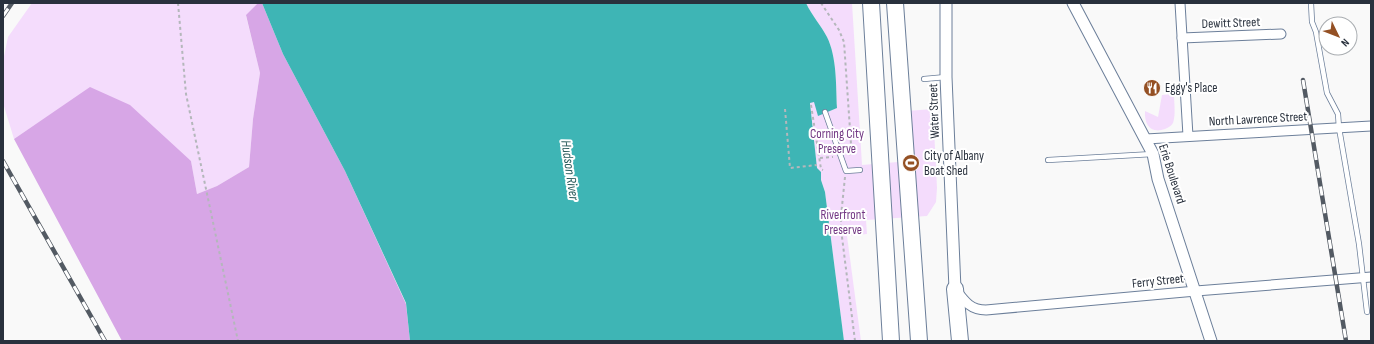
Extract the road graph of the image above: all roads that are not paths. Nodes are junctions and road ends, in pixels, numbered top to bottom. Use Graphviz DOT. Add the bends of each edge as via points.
graph roads {
  1 [pos="870,3"];
  2 [pos="895,3"];
  3 [pos="900,3"];
  4 [pos="946,3"];
  5 [pos="1073,3"];
  6 [pos="1180,3"];
  7 [pos="1311,3"];
  8 [pos="1281,34"];
  9 [pos="1182,38"];
  10 [pos="899,67"];
  11 [pos="946,77"];
  12 [pos="924,79"];
  13 [pos="826,112"];
  14 [pos="1371,126"];
  15 [pos="1339,128"];
  16 [pos="1188,136"];
  17 [pos="1146,139"];
  18 [pos="1153,154"];
  19 [pos="1048,160"];
  20 [pos="860,170"];
  21 [pos="1367,277"];
  22 [pos="955,290"];
  23 [pos="1196,290"];
  24 [pos="1367,312"];
  25 [pos="891,341"];
  26 [pos="919,341"];
  27 [pos="960,341"];
  28 [pos="1211,341"];
  1 -- 25 [label="highway"];
  2 -- 10 [label="highway"];
  3 -- 10 [label="highway"];
  4 -- 11 [label="street, Water Street"];
  5 -- 17 [label="street, Erie Boulevard"];
  6 -- 9 [label="street"];
  7 -- 15 [label="lane" via="1312,22 1327,93 1338,114"];
  8 -- 9 [label="street, Dewitt Street"];
  9 -- 16 [label="street"];
  10 -- 26 [label="highway"];
  11 -- 12 [label="lane"];
  11 -- 22 [label="street, Water Street"];
  13 -- 20 [label="lane" via="846,171"];
  14 -- 15 [label="street, North Lawrence Street"];
  15 -- 16 [label="street, North Lawrence Street"];
  15 -- 21 [label="lane" via="1358,244"];
  16 -- 17 [label="street, North Lawrence Street"];
  17 -- 18 [label="street, Erie Boulevard"];
  18 -- 19 [label="lane"];
  18 -- 23 [label="street, Erie Boulevard" via="1158,179"];
  21 -- 23 [label="street, Ferry Street"];
  21 -- 24 [label="lane"];
  22 -- 23 [label="street, Ferry Street" via="971,307 982,310"];
  22 -- 27 [label="highway"];
  23 -- 28 [label="street, Erie Boulevard"];
}
